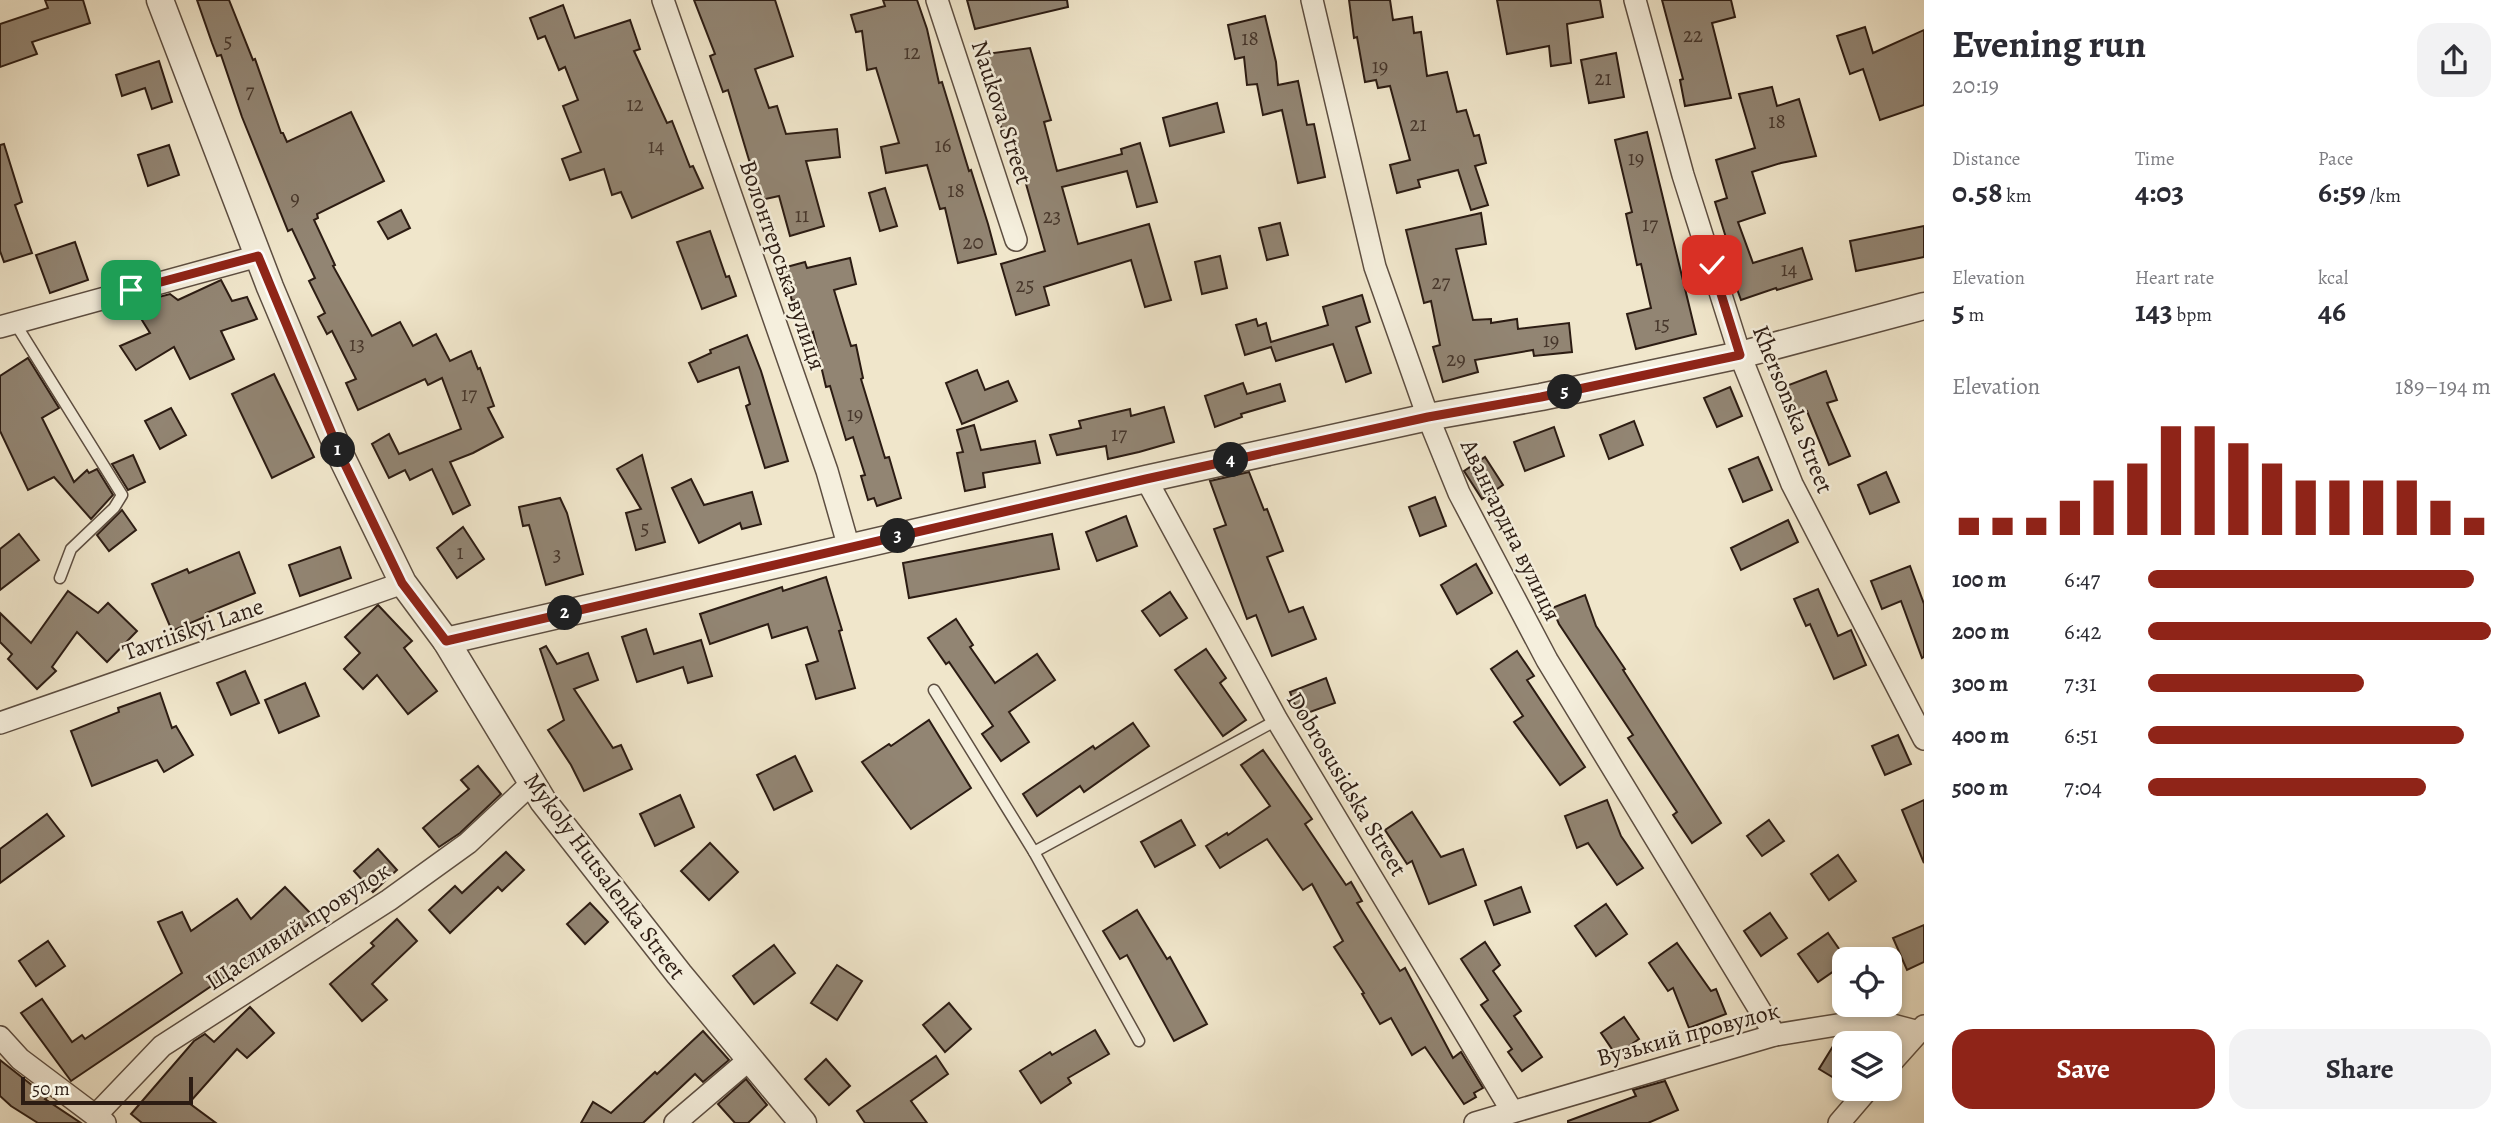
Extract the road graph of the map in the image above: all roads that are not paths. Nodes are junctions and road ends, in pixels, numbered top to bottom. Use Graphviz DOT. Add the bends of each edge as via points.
graph roads {
  1 [pos="160,0"];
  2 [pos="663,0"];
  3 [pos="937,0"];
  4 [pos="1312,0"];
  5 [pos="1635,0"];
  6 [pos="1016,240"];
  7 [pos="258,256"];
  8 [pos="1924,306"];
  9 [pos="7,325"];
  10 [pos="1740,355"];
  11 [pos="1428,417"];
  12 [pos="1146,479"];
  13 [pos="849,548"];
  14 [pos="60,578"];
  15 [pos="402,583"];
  16 [pos="446,641"];
  17 [pos="934,690"];
  18 [pos="1278,720"];
  19 [pos="0,723"];
  20 [pos="1924,739"];
  21 [pos="532,783"];
  22 [pos="1034,852"];
  23 [pos="1921,1029"];
  24 [pos="1775,1035"];
  25 [pos="0,1037"];
  26 [pos="1139,1041"];
  27 [pos="1902,1050"];
  28 [pos="750,1059"];
  29 [pos="1858,1101"];
  30 [pos="1513,1111"];
  31 [pos="101,1119"];
  32 [pos="676,1123"];
  33 [pos="803,1123"];
  34 [pos="1475,1123"];
  35 [pos="1839,1123"];
  1 -- 7 [label="street, Mykoly Hutsalenka Street"];
  2 -- 13 [label="street, Волонтерська вулиця" via="827,471"];
  3 -- 6 [label="street, Naukova Street"];
  4 -- 11 [label="street, Авангардна вулиця" via="1376,267"];
  5 -- 10 [label="street, Khersonska Street" via="1683,175"];
  7 -- 9 [label="street"];
  7 -- 15 [label="street, Mykoly Hutsalenka Street" via="341,456"];
  8 -- 10 [label="street"];
  9 -- 14 [label="lane" via="122,495 71,549"];
  10 -- 11 [label="street"];
  10 -- 20 [label="street, Khersonska Street" via="1792,484"];
  11 -- 12 [label="street"];
  11 -- 24 [label="street, Авангардна вулиця" via="1459,493 1546,660"];
  12 -- 13 [label="street"];
  12 -- 18 [label="street, Dobrosusidska Street"];
  13 -- 16 [label="street"];
  15 -- 16 [label="street, Mykoly Hutsalenka Street"];
  15 -- 19 [label="street, Tavriiskyi Lane"];
  16 -- 21 [label="street, Mykoly Hutsalenka Street"];
  17 -- 22 [label="lane"];
  18 -- 22 [label="lane"];
  18 -- 30 [label="street, Dobrosusidska Street"];
  21 -- 28 [label="street, Mykoly Hutsalenka Street"];
  21 -- 31 [label="street, Щасливий провулок" via="468,843 389,900 162,1046"];
  22 -- 26 [label="lane"];
  23 -- 24 [label="street, Вузький провулок" via="1885,1023"];
  23 -- 27 [label="street"];
  24 -- 30 [label="street, Вузький провулок"];
  25 -- 31 [label="street" via="20,1059"];
  28 -- 32 [label="street"];
  28 -- 33 [label="street, Mykoly Hutsalenka Street"];
  29 -- 35 [label="street"];
  30 -- 34 [label="street, Вузький провулок"];
}
